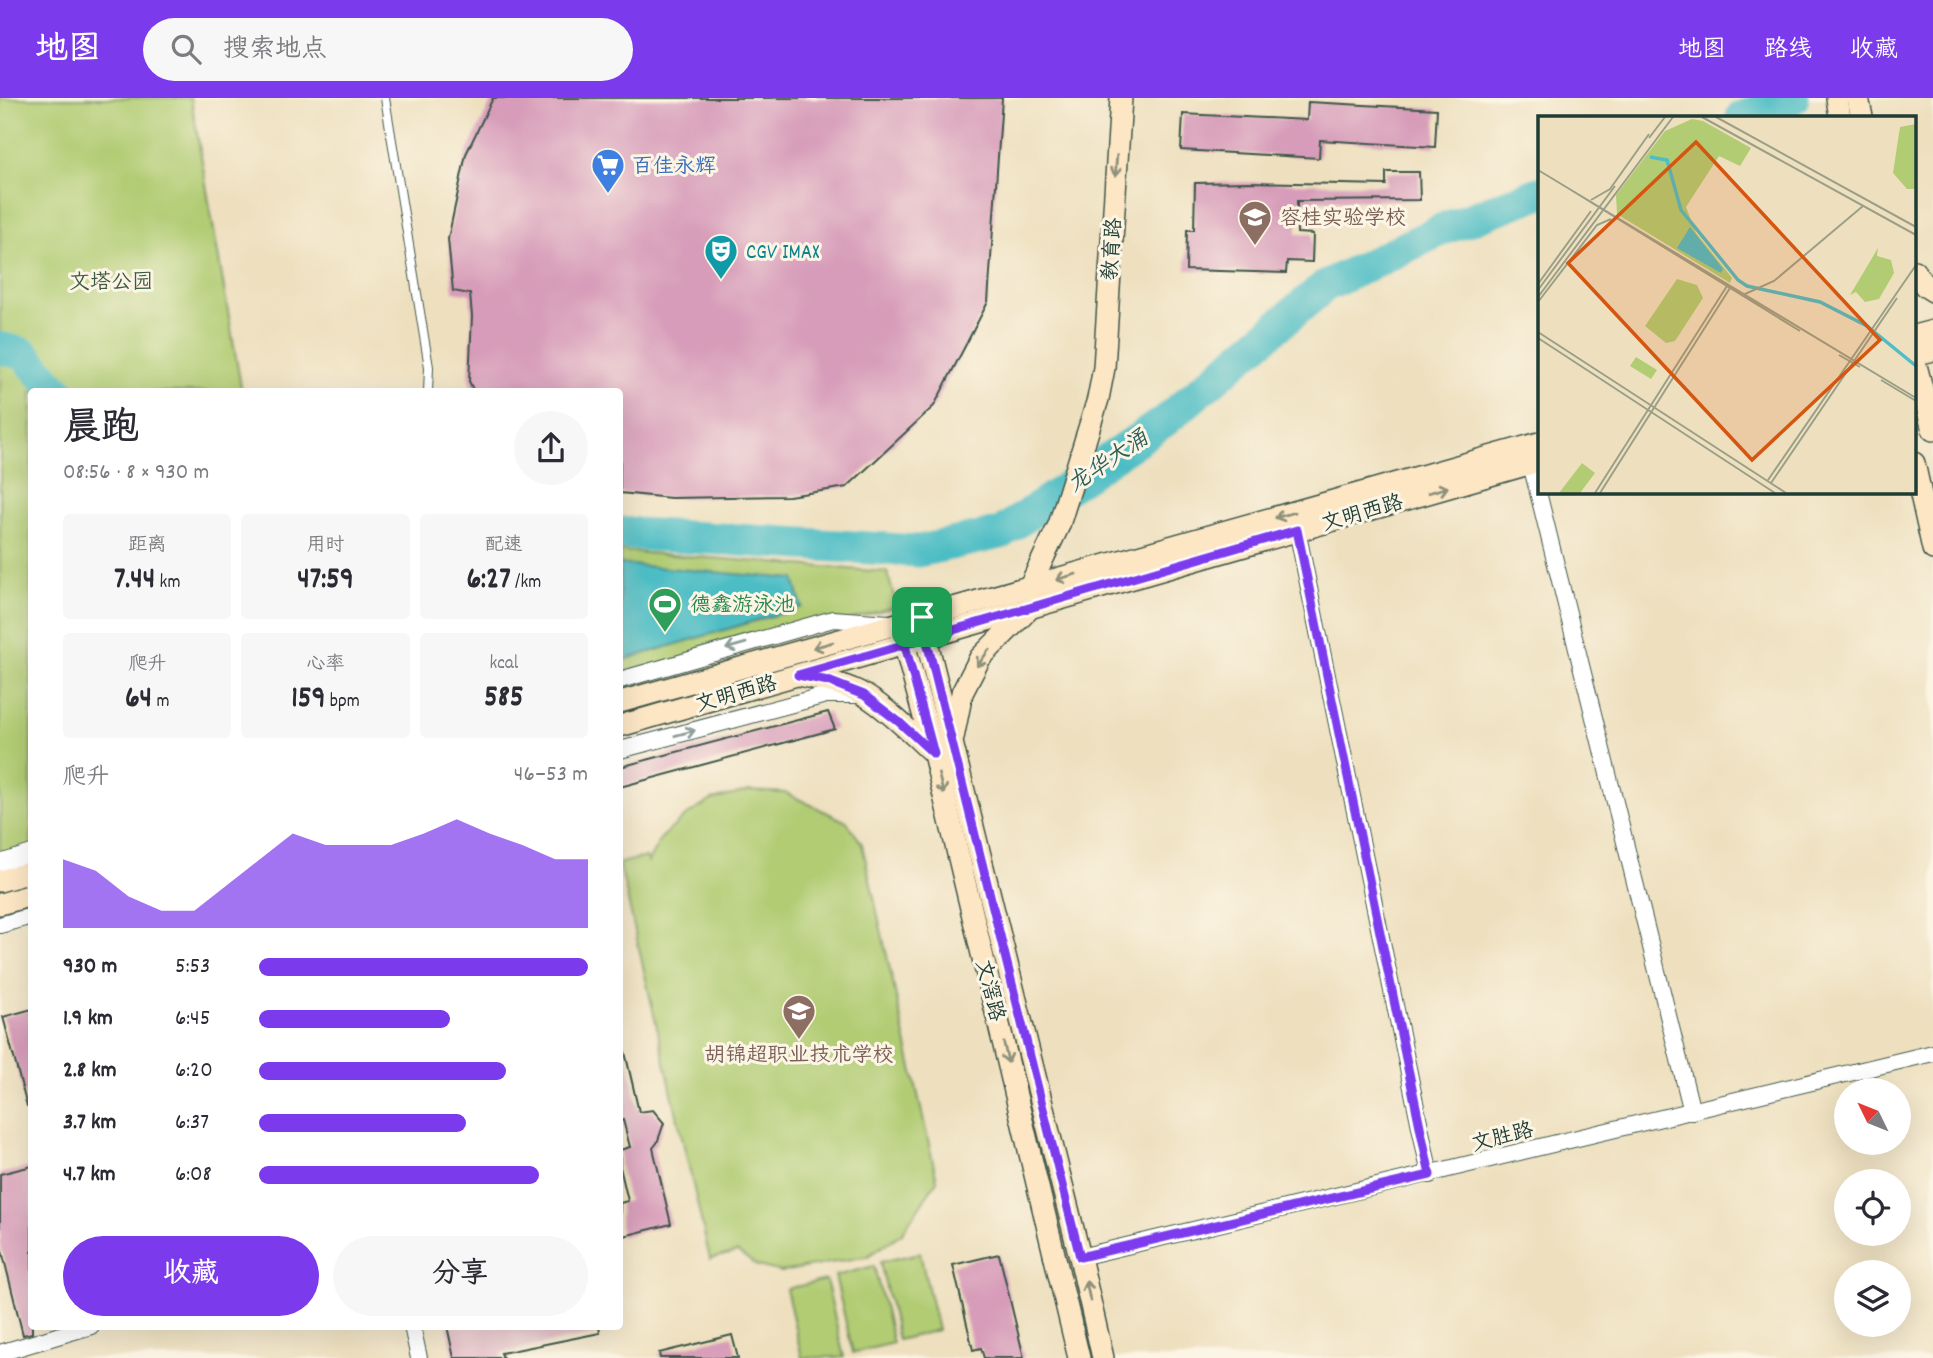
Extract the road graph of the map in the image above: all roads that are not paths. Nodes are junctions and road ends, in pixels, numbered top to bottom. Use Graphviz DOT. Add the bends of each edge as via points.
graph roads {
  1 [pos="386,98"];
  2 [pos="1121,98"];
  3 [pos="1916,274"];
  4 [pos="1933,291"];
  5 [pos="1933,350"];
  6 [pos="1916,356"];
  7 [pos="1916,365"];
  8 [pos="428,388"];
  9 [pos="1933,429"];
  10 [pos="1538,443"];
  11 [pos="1535,463"];
  12 [pos="1916,476"];
  13 [pos="1542,494"];
  14 [pos="1297,530"];
  15 [pos="1933,549"];
  16 [pos="1029,598"];
  17 [pos="922,617"];
  18 [pos="899,623"];
  19 [pos="926,638"];
  20 [pos="903,645"];
  21 [pos="798,675"];
  22 [pos="623,679"];
  23 [pos="864,695"];
  24 [pos="623,701"];
  25 [pos="623,725"];
  26 [pos="623,749"];
  27 [pos="943,749"];
  28 [pos="28,856"];
  29 [pos="28,872"];
  30 [pos="2,874"];
  31 [pos="28,917"];
  32 [pos="0,925"];
  33 [pos="1933,1053"];
  34 [pos="1692,1112"];
  35 [pos="1430,1175"];
  36 [pos="1080,1257"];
  37 [pos="78,1330"];
  38 [pos="413,1330"];
  39 [pos="0,1353"];
  40 [pos="419,1358"];
  41 [pos="1079,1358"];
  42 [pos="1103,1358"];
  1 -- 8 [label="lane" via="429,367"];
  2 -- 16 [label="street, 教育路, one-way" via="1104,368 1059,525"];
  3 -- 4 [label="street"];
  5 -- 6 [label="street"];
  7 -- 9 [label="street"];
  10 -- 16 [label="street, 文明西路, one-way"];
  14 -- 11 [label="street, 文明西路, one-way"];
  12 -- 15 [label="street"];
  13 -- 34 [label="street"];
  14 -- 16 [label="street, 文明西路"];
  14 -- 35 [label="street"];
  16 -- 17 [label="street, 文明西路"];
  16 -- 19 [label="street, 文明西路"];
  16 -- 27 [label="street, one-way" via="981,658 962,693"];
  17 -- 18 [label="street, 文明西路"];
  17 -- 19 [label="street, 文滘路"];
  18 -- 20 [label="street, 文滘路"];
  18 -- 22 [label="street, one-way" via="833,619"];
  18 -- 24 [label="street, 文明西路, one-way"];
  19 -- 20 [label="street, 文明西路"];
  19 -- 27 [label="street, 文滘路"];
  20 -- 21 [label="street, 文明西路"];
  20 -- 27 [label="street, 文滘路"];
  21 -- 23 [label="street"];
  21 -- 25 [label="street, 文明西路"];
  26 -- 23 [label="street, one-way" via="826,695"];
  23 -- 27 [label="street"];
  27 -- 36 [label="street, 文滘路"];
  27 -- 41 [label="street, 文滘路, one-way"];
  28 -- 30 [label="street"];
  29 -- 30 [label="street"];
  31 -- 32 [label="street"];
  33 -- 34 [label="street, 文胜路"];
  34 -- 35 [label="street, 文胜路"];
  35 -- 36 [label="street, 文胜路"];
  42 -- 36 [label="street, 文滘路, one-way"];
  37 -- 39 [label="street"];
  38 -- 40 [label="street"];
}
